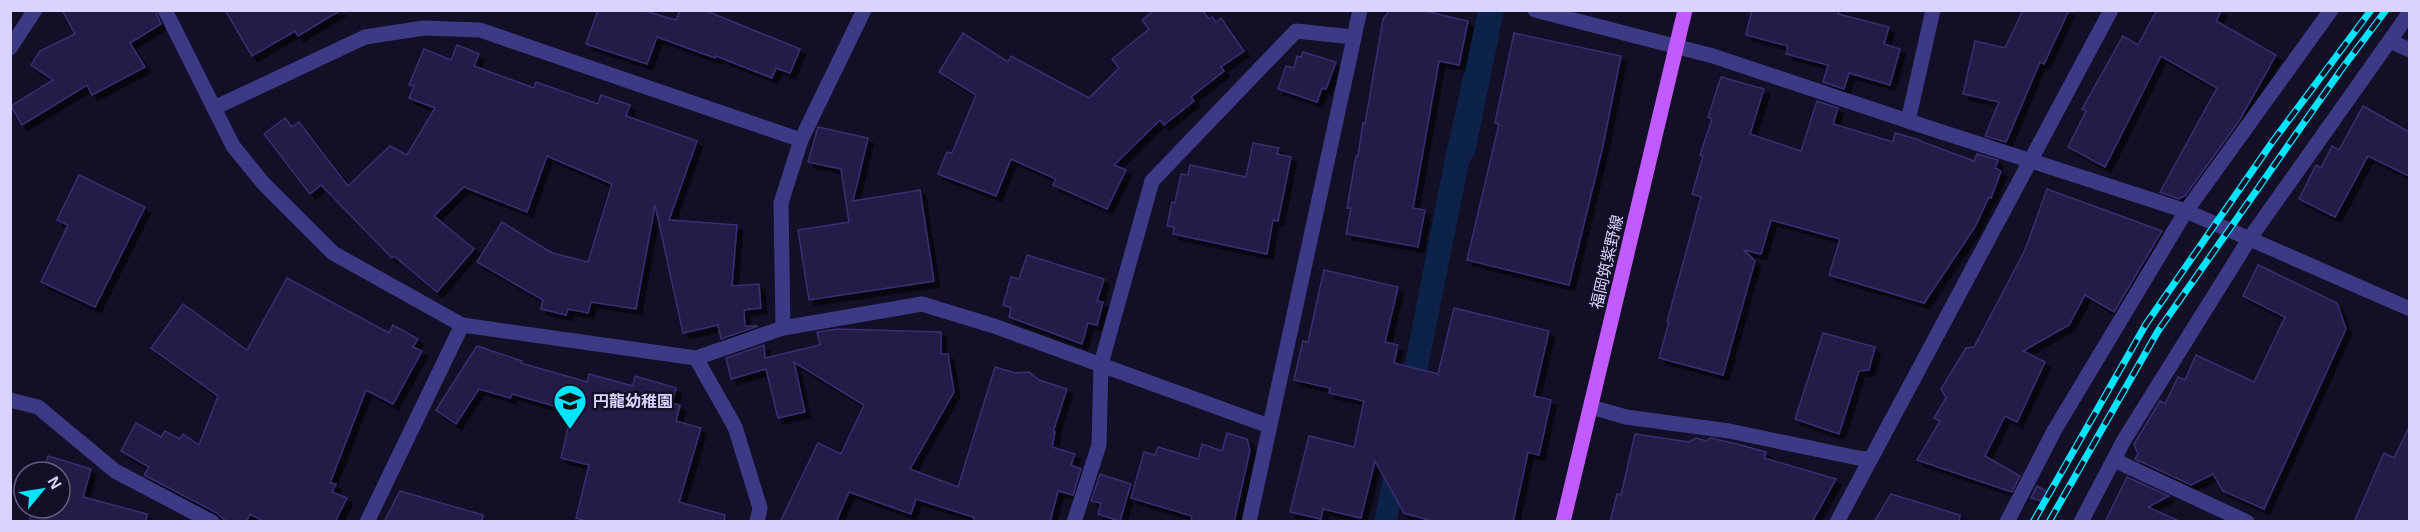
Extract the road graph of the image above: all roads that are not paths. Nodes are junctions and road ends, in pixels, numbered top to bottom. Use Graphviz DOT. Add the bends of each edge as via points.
graph roads {
  1 [pos="35,10"];
  2 [pos="165,10"];
  3 [pos="864,10"];
  4 [pos="1360,10"];
  5 [pos="1536,10"];
  6 [pos="1685,10"];
  7 [pos="1933,10"];
  8 [pos="2111,10"];
  9 [pos="2331,10"];
  10 [pos="2409,12"];
  11 [pos="1354,37"];
  12 [pos="2390,41"];
  13 [pos="1677,46"];
  14 [pos="10,48"];
  15 [pos="2409,50"];
  16 [pos="214,108"];
  17 [pos="1908,120"];
  18 [pos="801,140"];
  19 [pos="2030,160"];
  20 [pos="2186,211"];
  21 [pos="2250,238"];
  22 [pos="2409,309"];
  23 [pos="462,325"];
  24 [pos="783,328"];
  25 [pos="696,358"];
  26 [pos="1101,364"];
  27 [pos="10,400"];
  28 [pos="1591,407"];
  29 [pos="1269,426"];
  30 [pos="1870,459"];
  31 [pos="2114,460"];
  32 [pos="212,522"];
  33 [pos="367,522"];
  34 [pos="757,522"];
  35 [pos="1074,522"];
  36 [pos="1249,522"];
  37 [pos="1563,522"];
  38 [pos="1837,522"];
  39 [pos="2007,522"];
  40 [pos="2081,522"];
  41 [pos="2247,522"];
  1 -- 14 [label="street"];
  2 -- 16 [label="street"];
  3 -- 18 [label="street"];
  4 -- 11 [label="street"];
  5 -- 13 [label="street"];
  6 -- 13 [label="main road, 福岡筑紫野線"];
  7 -- 17 [label="street"];
  8 -- 19 [label="street"];
  9 -- 20 [label="street"];
  10 -- 12 [label="street"];
  11 -- 26 [label="street" via="1296,31 1152,181"];
  11 -- 29 [label="street"];
  12 -- 15 [label="street"];
  12 -- 21 [label="street"];
  13 -- 17 [label="street"];
  13 -- 28 [label="main road, 福岡筑紫野線"];
  16 -- 18 [label="street" via="365,37 424,28 480,30"];
  16 -- 23 [label="street" via="233,146 263,183 333,253"];
  17 -- 19 [label="street"];
  18 -- 24 [label="street" via="781,203"];
  19 -- 20 [label="street"];
  19 -- 30 [label="street"];
  20 -- 21 [label="street"];
  20 -- 39 [label="street" via="2054,431"];
  21 -- 22 [label="street"];
  21 -- 31 [label="street"];
  23 -- 25 [label="street"];
  23 -- 33 [label="street"];
  24 -- 25 [label="street"];
  24 -- 26 [label="street" via="922,304"];
  25 -- 34 [label="street" via="735,427 760,508"];
  26 -- 29 [label="street"];
  26 -- 35 [label="street" via="1099,445"];
  27 -- 32 [label="street" via="38,407 115,471"];
  28 -- 30 [label="street" via="1626,417 1730,431"];
  28 -- 37 [label="main road, 福岡筑紫野線"];
  29 -- 36 [label="street"];
  30 -- 38 [label="street"];
  31 -- 40 [label="street"];
  31 -- 41 [label="street"];
}
